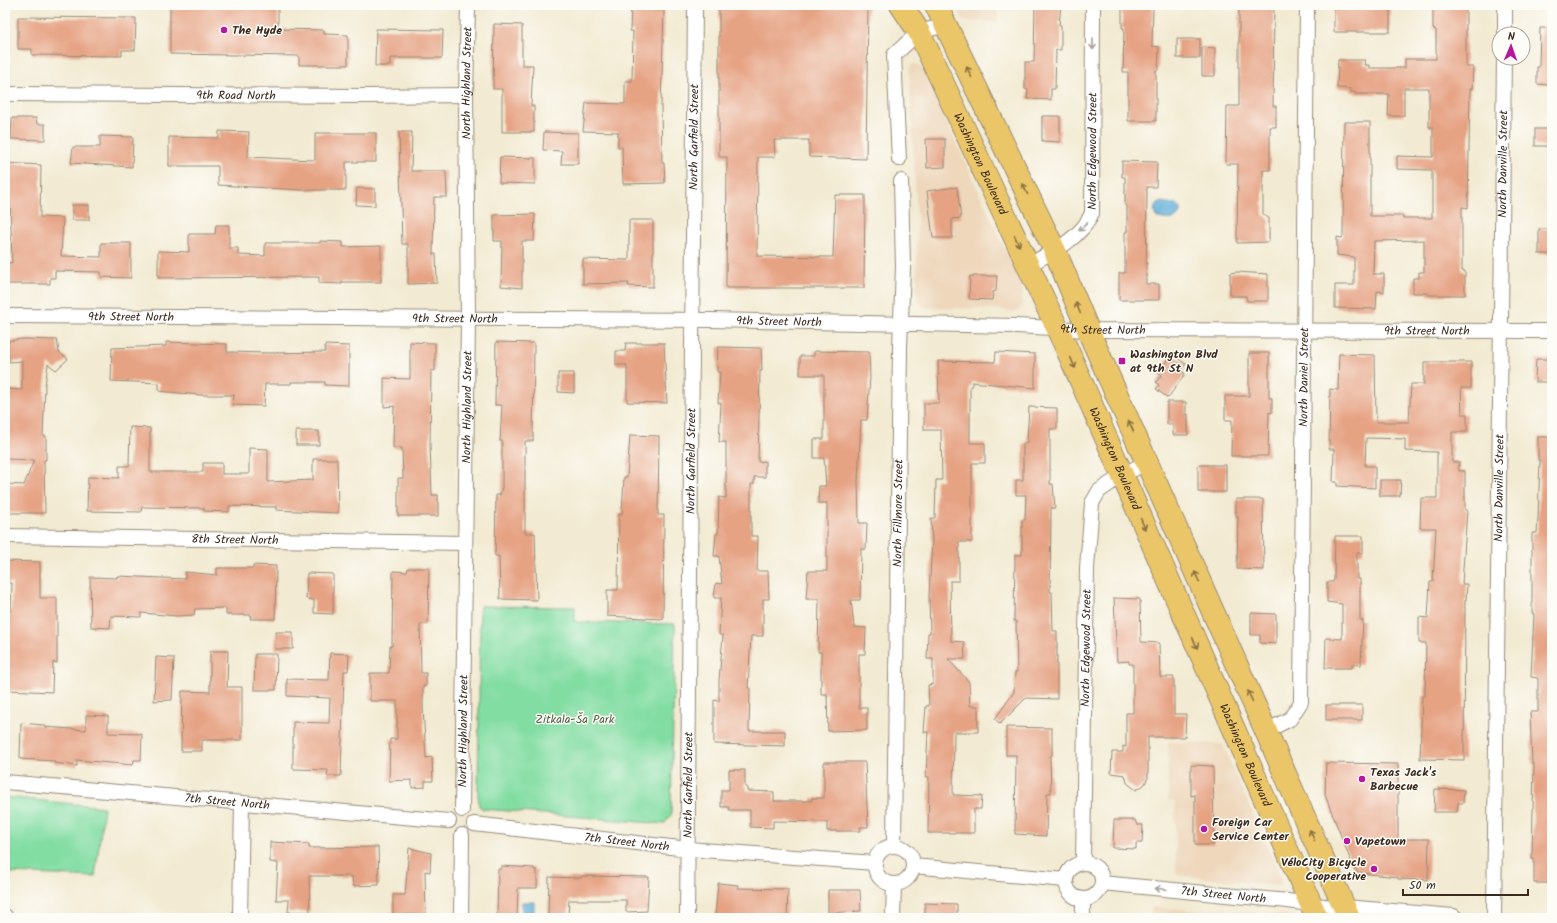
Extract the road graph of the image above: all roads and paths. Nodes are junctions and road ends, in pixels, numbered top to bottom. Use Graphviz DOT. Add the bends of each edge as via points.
graph roads {
  1 [pos="468,5"];
  2 [pos="695,5"];
  3 [pos="901,5"];
  4 [pos="936,5"];
  5 [pos="1093,5"];
  6 [pos="1307,5"];
  7 [pos="1505,5"];
  8 [pos="946,24"];
  9 [pos="1505,26"];
  10 [pos="918,32"];
  11 [pos="1504,66"];
  12 [pos="5,94"];
  13 [pos="466,95"];
  14 [pos="899,159"];
  15 [pos="900,181"];
  16 [pos="1055,251"];
  17 [pos="1028,265"];
  18 [pos="5,316"];
  19 [pos="468,320"];
  20 [pos="692,320"];
  21 [pos="900,325"];
  22 [pos="1056,328"];
  23 [pos="1088,330"];
  24 [pos="1303,331"];
  25 [pos="1502,331"];
  26 [pos="1552,331"];
  27 [pos="1147,462"];
  28 [pos="1121,476"];
  29 [pos="5,536"];
  30 [pos="465,543"];
  31 [pos="1266,731"];
  32 [pos="5,782"];
  33 [pos="242,803"];
  34 [pos="462,810"];
  35 [pos="449,821"];
  36 [pos="474,824"];
  37 [pos="462,835"];
  38 [pos="894,846"];
  39 [pos="688,848"];
  40 [pos="875,862"];
  41 [pos="1083,863"];
  42 [pos="914,866"];
  43 [pos="1065,880"];
  44 [pos="1102,883"];
  45 [pos="894,884"];
  46 [pos="1083,900"];
  47 [pos="1314,911"];
  48 [pos="1340,915"];
  49 [pos="240,918"];
  50 [pos="461,918"];
  51 [pos="687,918"];
  52 [pos="893,918"];
  53 [pos="1083,918"];
  54 [pos="1453,918"];
  55 [pos="1494,918"];
  1 -- 13 [label="street, North Highland Street"];
  2 -- 20 [label="street, North Garfield Street"];
  3 -- 10 [label="main road, Washington Boulevard"];
  4 -- 8 [label="main road"];
  5 -- 16 [label="street, North Edgewood Street, one-way" via="1092,213 1088,222"];
  6 -- 24 [label="street, North Daniel Street"];
  7 -- 9 [label="street"];
  8 -- 10 [label="street"];
  16 -- 8 [label="main road, one-way"];
  10 -- 14 [label="street" via="894,55"];
  10 -- 17 [label="main road, Washington Boulevard, one-way"];
  11 -- 25 [label="street, North Danville Street"];
  12 -- 13 [label="street, 9th Road North"];
  13 -- 19 [label="street, North Highland Street"];
  15 -- 21 [label="street, North Fillmore Street"];
  16 -- 17 [label="street, North Edgewood Street"];
  23 -- 16 [label="main road, one-way"];
  17 -- 22 [label="main road, Washington Boulevard"];
  18 -- 19 [label="street, 9th Street North"];
  19 -- 20 [label="street, 9th Street North"];
  19 -- 30 [label="street, North Highland Street"];
  20 -- 21 [label="street, 9th Street North"];
  20 -- 39 [label="street, North Garfield Street"];
  21 -- 22 [label="street, 9th Street North"];
  21 -- 38 [label="street, North Fillmore Street"];
  22 -- 23 [label="street, 9th Street North"];
  22 -- 28 [label="main road, Washington Boulevard, one-way"];
  23 -- 24 [label="street, 9th Street North"];
  27 -- 23 [label="main road, one-way"];
  24 -- 25 [label="street, 9th Street North"];
  24 -- 31 [label="street, North Daniel Street" via="1302,702 1290,719"];
  25 -- 26 [label="street, 9th Street North"];
  25 -- 55 [label="street, North Danville Street"];
  27 -- 28 [label="street, North Edgewood Street"];
  31 -- 27 [label="main road, one-way"];
  28 -- 41 [label="street, North Edgewood Street" via="1099,492 1092,503 1087,568"];
  28 -- 47 [label="main road, Washington Boulevard, one-way"];
  29 -- 30 [label="street, 8th Street North"];
  30 -- 34 [label="street, North Highland Street"];
  48 -- 31 [label="main road, one-way"];
  32 -- 33 [label="street, 7th Street North"];
  33 -- 35 [label="street, 7th Street North"];
  33 -- 49 [label="street"];
  34 -- 35 [label="street" via="452,814"];
  34 -- 36 [label="street" via="470,813"];
  35 -- 37 [label="street" via="454,833"];
  36 -- 37 [label="street" via="472,831"];
  36 -- 39 [label="street, 7th Street North"];
  37 -- 50 [label="street"];
  38 -- 40 [label="street" via="884,849 876,857"];
  38 -- 42 [label="street" via="906,850"];
  39 -- 40 [label="street, 7th Street North"];
  39 -- 51 [label="street, North Garfield Street"];
  40 -- 45 [label="street" via="882,880"];
  41 -- 43 [label="street" via="1073,866 1066,874"];
  41 -- 44 [label="street" via="1095,867 1102,877"];
  42 -- 43 [label="street"];
  42 -- 45 [label="street" via="909,877"];
  43 -- 46 [label="street" via="1072,896"];
  44 -- 46 [label="street" via="1094,897"];
  47 -- 44 [label="street, 7th Street North, one-way"];
  45 -- 52 [label="street"];
  46 -- 53 [label="street"];
  47 -- 48 [label="street, 7th Street North"];
  48 -- 54 [label="street"];
}
